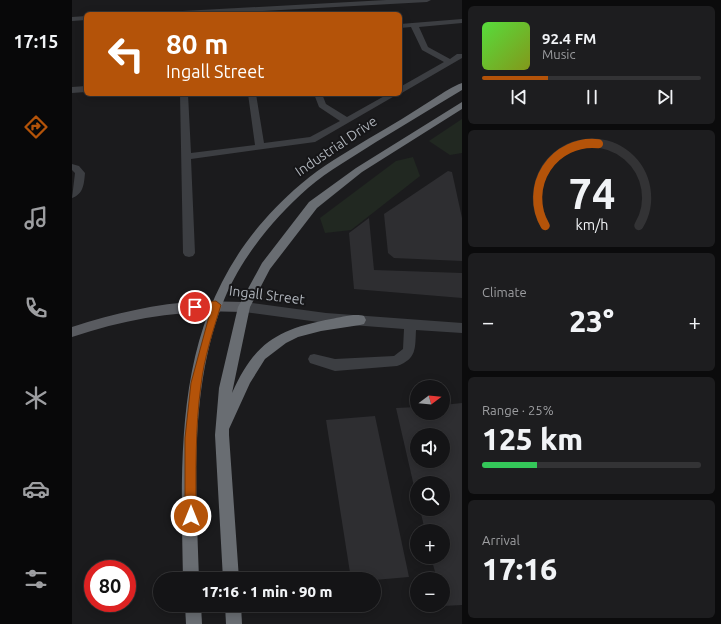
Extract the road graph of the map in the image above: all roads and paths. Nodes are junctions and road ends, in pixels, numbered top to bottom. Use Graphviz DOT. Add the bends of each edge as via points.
graph roads {
  1 [pos="427,0"];
  2 [pos="239,12"];
  3 [pos="84,18"];
  4 [pos="72,19"];
  5 [pos="462,21"];
  6 [pos="414,25"];
  7 [pos="402,26"];
  8 [pos="460,56"];
  9 [pos="450,62"];
  10 [pos="462,86"];
  11 [pos="84,89"];
  12 [pos="402,89"];
  13 [pos="72,90"];
  14 [pos="184,96"];
  15 [pos="252,96"];
  16 [pos="319,96"];
  17 [pos="390,96"];
  18 [pos="462,105"];
  19 [pos="347,121"];
  20 [pos="260,147"];
  21 [pos="186,157"];
  22 [pos="72,166"];
  23 [pos="72,194"];
  24 [pos="189,253"];
  25 [pos="216,305"];
  26 [pos="244,307"];
  27 [pos="360,320"];
  28 [pos="410,325"];
  29 [pos="462,328"];
  30 [pos="72,332"];
  31 [pos="314,358"];
  32 [pos="222,435"];
  33 [pos="191,572"];
  34 [pos="231,572"];
  35 [pos="193,612"];
  36 [pos="233,612"];
  37 [pos="194,624"];
  38 [pos="234,624"];
  1 -- 2 [label="street"];
  3 -- 4 [label="street"];
  5 -- 6 [label="street"];
  6 -- 7 [label="street"];
  6 -- 9 [label="street" via="425,48"];
  8 -- 9 [label="street"];
  9 -- 12 [label="street"];
  10 -- 25 [label="highway, Industrial Drive" via="341,160 298,192 260,233 232,272"];
  11 -- 13 [label="street"];
  14 -- 21 [label="street"];
  15 -- 20 [label="street"];
  16 -- 19 [label="street" via="322,105"];
  17 -- 19 [label="street"];
  18 -- 26 [label="highway" via="360,170 313,205 266,266"];
  19 -- 20 [label="street" via="312,140"];
  20 -- 21 [label="street"];
  21 -- 24 [label="street"];
  22 -- 23 [label="street" via="79,170 80,176 79,187"];
  25 -- 26 [label="main road, Ingall Street"];
  25 -- 30 [label="main road, Ingall Street" via="116,318"];
  25 -- 33 [label="highway, Industrial Drive" via="196,383 190,438"];
  26 -- 27 [label="street, Ingall Street"];
  26 -- 32 [label="highway" via="228,381"];
  27 -- 28 [label="street, Ingall Street"];
  27 -- 32 [label="highway" via="322,324 274,344 261,355 250,370"];
  28 -- 29 [label="street, Ingall Street"];
  28 -- 31 [label="street" via="409,352 397,361 335,365"];
  32 -- 34 [label="highway"];
  35 -- 37 [label="highway"];
  36 -- 38 [label="highway"];
}
